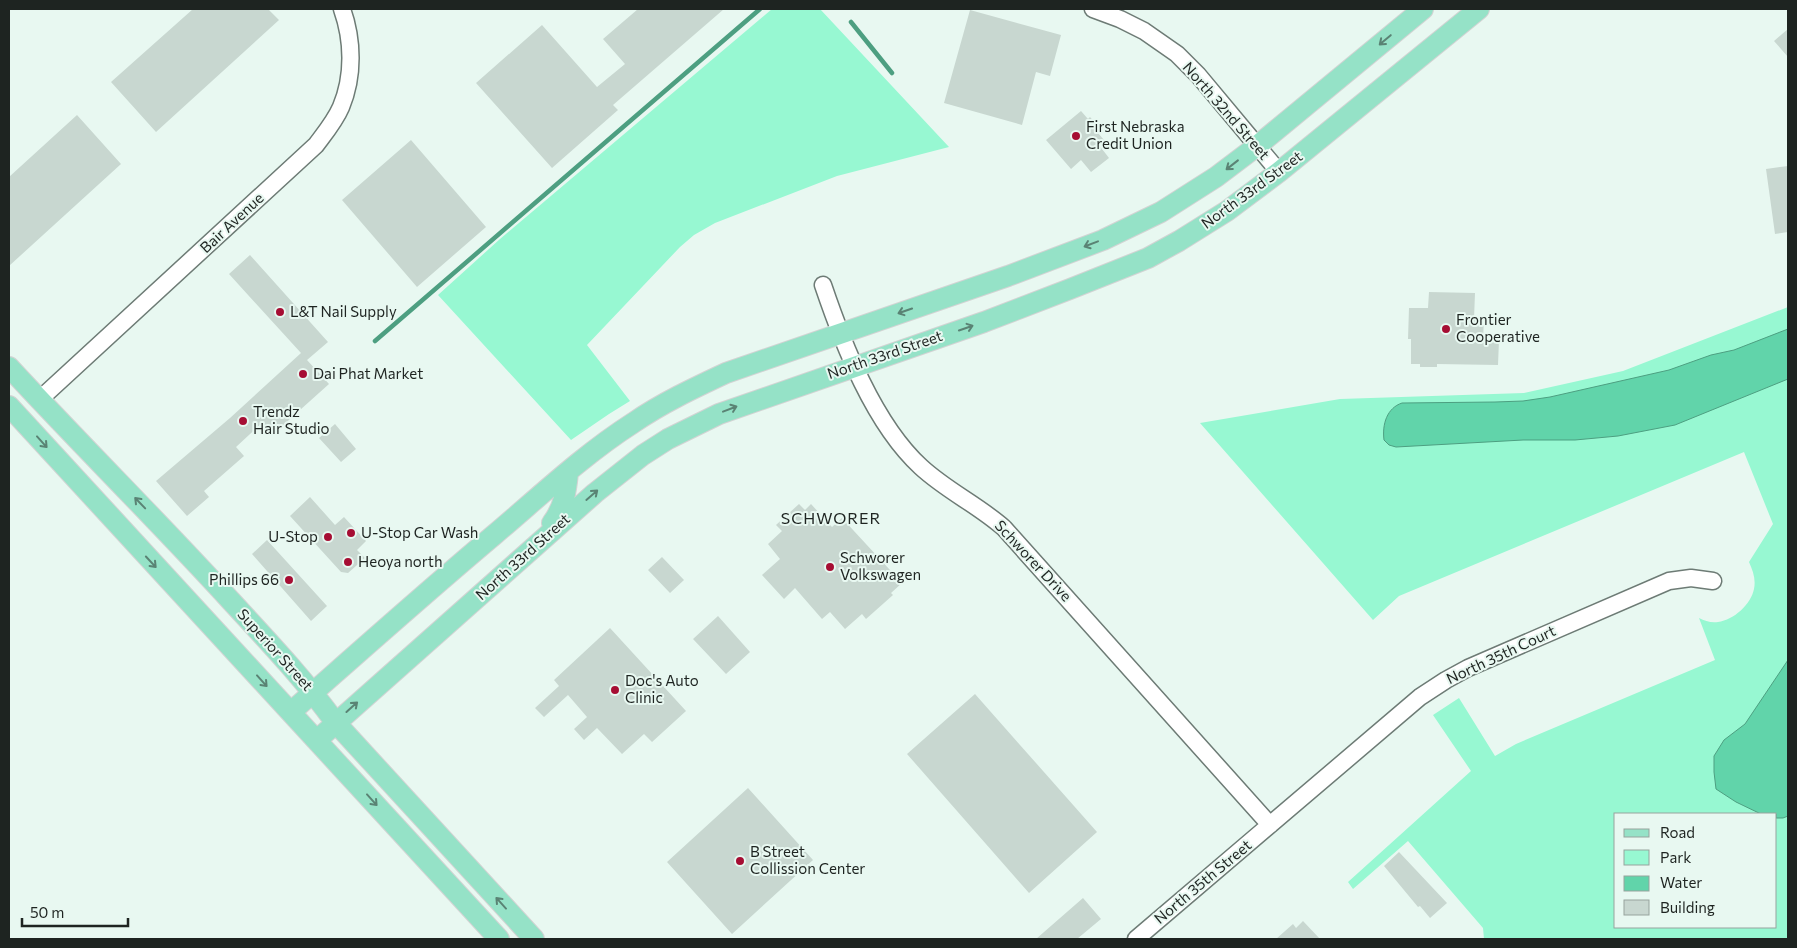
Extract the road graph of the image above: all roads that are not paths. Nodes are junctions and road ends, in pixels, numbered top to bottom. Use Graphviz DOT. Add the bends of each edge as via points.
graph roads {
  1 [pos="342,9"];
  2 [pos="1093,9"];
  3 [pos="1423,9"];
  4 [pos="1479,9"];
  5 [pos="1257,146"];
  6 [pos="1279,172"];
  7 [pos="823,285"];
  8 [pos="841,333"];
  9 [pos="9,366"];
  10 [pos="856,366"];
  11 [pos="9,387"];
  12 [pos="39,400"];
  13 [pos="9,406"];
  14 [pos="568,473"];
  15 [pos="536,545"];
  16 [pos="1713,581"];
  17 [pos="314,692"];
  18 [pos="291,712"];
  19 [pos="335,722"];
  20 [pos="316,740"];
  21 [pos="1270,825"];
  22 [pos="499,939"];
  23 [pos="534,939"];
  24 [pos="1136,939"];
  1 -- 12 [label="street, Bair Avenue" via="350,41 348,85 341,108 316,146"];
  2 -- 5 [label="street, North 32nd Street" via="1144,31 1177,54"];
  3 -- 5 [label="main road, North 33rd Street, one-way"];
  4 -- 6 [label="main road, North 33rd Street"];
  5 -- 6 [label="street, North 32nd Street"];
  5 -- 8 [label="main road, North 33rd Street, one-way" via="1189,195 1118,233 1008,276"];
  10 -- 6 [label="main road, North 33rd Street, one-way" via="1070,290 1148,258 1201,228"];
  7 -- 8 [label="street, Schworer Drive"];
  8 -- 10 [label="street, Schworer Drive"];
  8 -- 14 [label="main road, North 33rd Street" via="692,388 631,424"];
  9 -- 12 [label="main road, Superior Street"];
  15 -- 10 [label="main road, North 33rd Street, one-way" via="620,472 668,439 752,401"];
  10 -- 21 [label="street, Schworer Drive" via="886,424 912,458 1004,528"];
  11 -- 12 [label="main road" via="25,403"];
  17 -- 12 [label="main road, Superior Street, one-way" via="159,522"];
  13 -- 18 [label="main road, Superior Street, one-way"];
  14 -- 15 [label="main road" via="560,512"];
  14 -- 17 [label="main road, North 33rd Street" via="434,585"];
  19 -- 15 [label="main road, North 33rd Street, one-way"];
  16 -- 21 [label="street, North 35th Court" via="1691,578 1669,581 1446,680 1420,697"];
  17 -- 18 [label="main road, North 33rd Street"];
  17 -- 19 [label="main road, Superior Street"];
  18 -- 20 [label="main road, Superior Street"];
  19 -- 20 [label="main road, North 33rd Street"];
  23 -- 19 [label="main road, Superior Street, one-way"];
  20 -- 22 [label="main road, Superior Street, one-way"];
  21 -- 24 [label="street, North 35th Street"];
}
